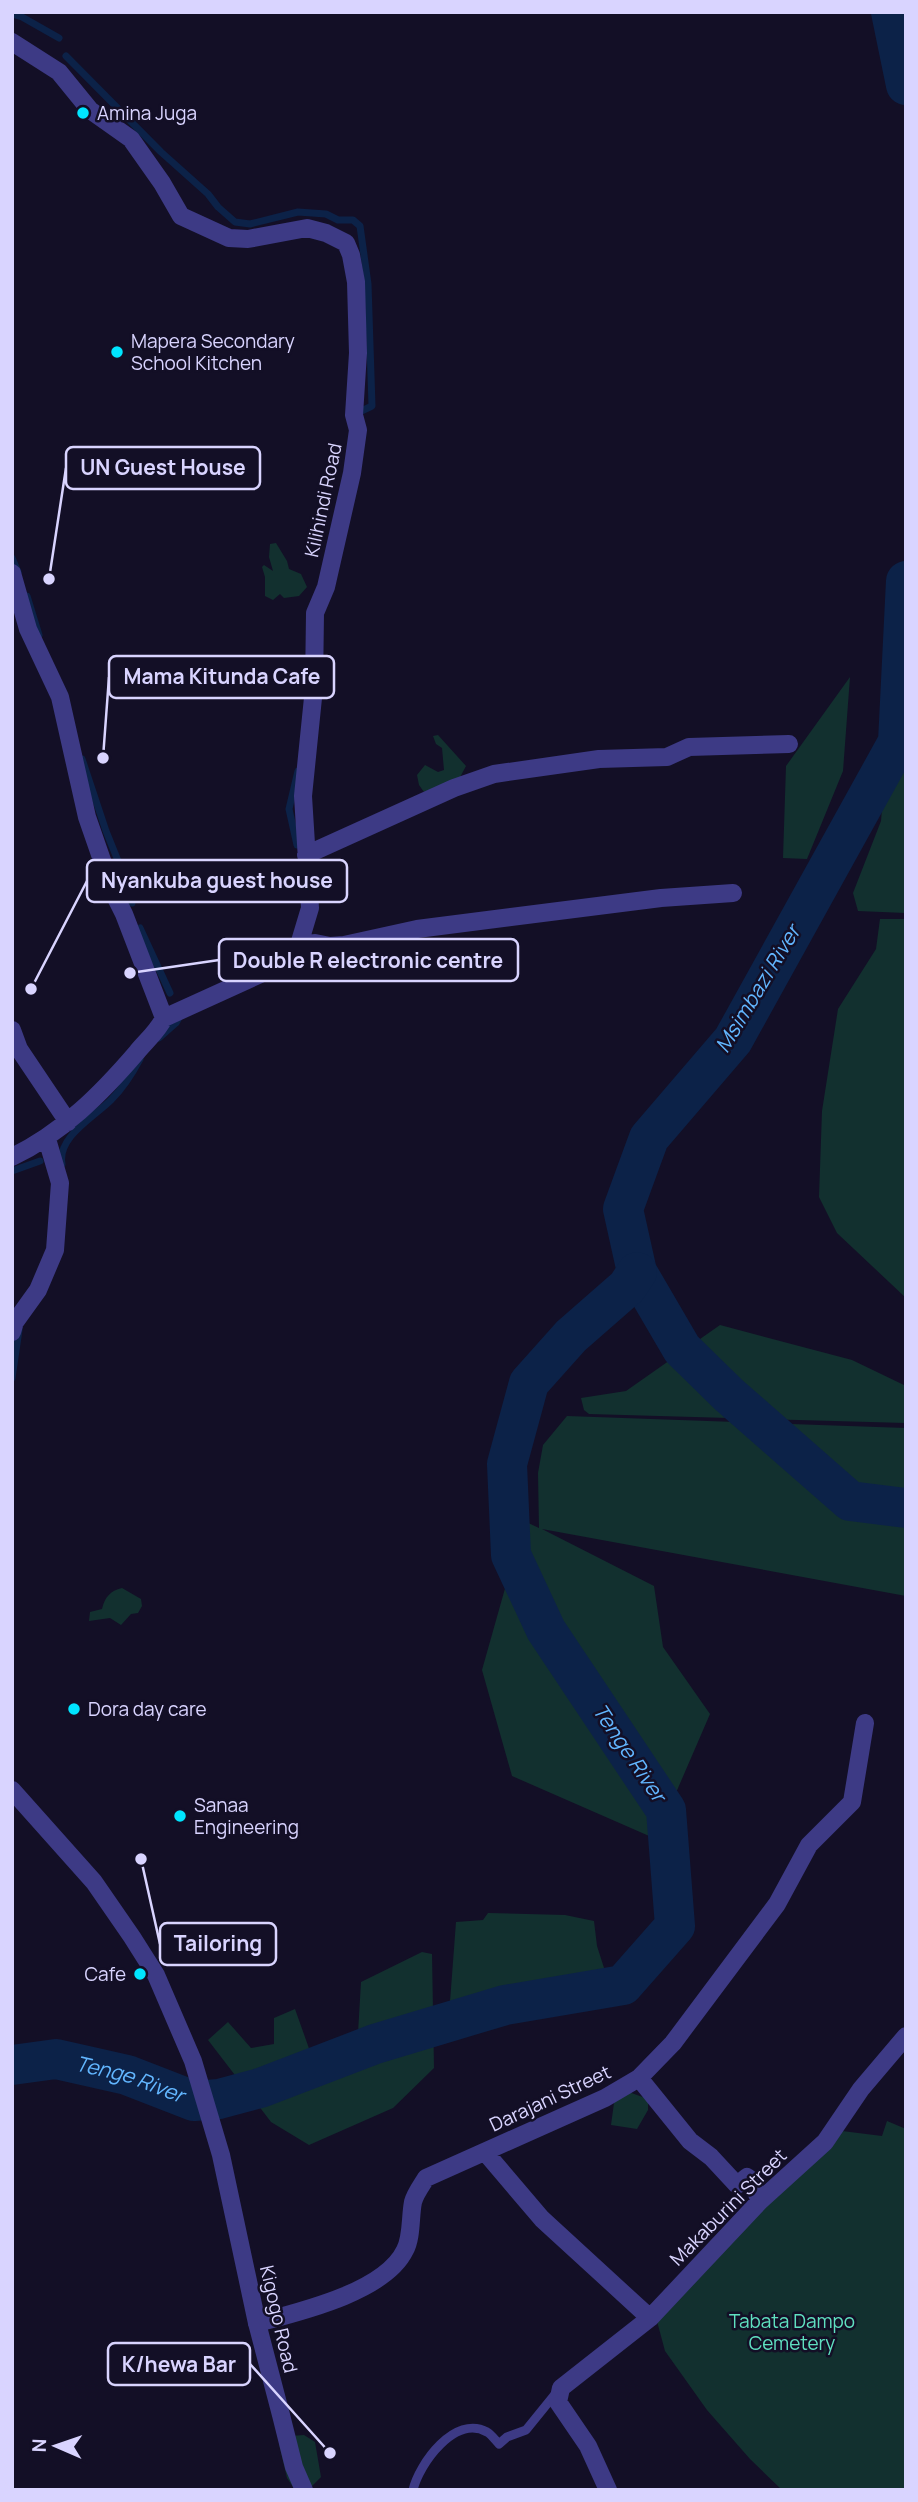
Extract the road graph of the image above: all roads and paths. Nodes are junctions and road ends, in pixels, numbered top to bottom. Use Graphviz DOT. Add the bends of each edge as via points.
graph roads {
  1 [pos="12,43"];
  2 [pos="12,573"];
  3 [pos="789,744"];
  4 [pos="306,855"];
  5 [pos="733,893"];
  6 [pos="298,948"];
  7 [pos="164,1018"];
  8 [pos="12,1030"];
  9 [pos="68,1122"];
  10 [pos="47,1139"];
  11 [pos="12,1157"];
  12 [pos="12,1332"];
  13 [pos="865,1723"];
  14 [pos="12,1790"];
  15 [pos="906,2036"];
  16 [pos="639,2078"];
  17 [pos="485,2152"];
  18 [pos="760,2201"];
  19 [pos="650,2318"];
  20 [pos="257,2323"];
  21 [pos="561,2388"];
  22 [pos="304,2490"];
  23 [pos="413,2490"];
  24 [pos="608,2490"];
  1 -- 4 [label="street, Kilihindi Road" via="59,72 90,110 131,139 181,216 229,238 313,229 346,243 351,255 356,282 354,415 358,430 352,474 316,613 303,796"];
  2 -- 7 [label="street" via="28,629 60,696 87,817"];
  3 -- 4 [label="street" via="689,747 667,757 599,759 494,774"];
  4 -- 6 [label="street, Kilihindi Road" via="310,908"];
  5 -- 6 [label="street" via="661,898"];
  6 -- 7 [label="street" via="267,971"];
  7 -- 9 [label="street" via="115,1078"];
  8 -- 9 [label="street" via="19,1049"];
  9 -- 10 [label="street"];
  10 -- 11 [label="street"];
  10 -- 12 [label="street" via="60,1183 55,1250 38,1290"];
  13 -- 16 [label="street, Darajani Street" via="852,1802 809,1845 776,1904 673,2043"];
  14 -- 20 [label="street, Kigogo Road" via="94,1882 156,1975 193,2061 221,2155"];
  15 -- 18 [label="street, Makaburini Street" via="861,2088 825,2142"];
  16 -- 17 [label="street, Darajani Street"];
  16 -- 18 [label="street" via="690,2141 737,2185 747,2177 751,2180"];
  17 -- 19 [label="street" via="542,2219"];
  17 -- 20 [label="street, Darajani Street" via="426,2178 414,2199 407,2247 399,2262 377,2279 330,2303"];
  18 -- 19 [label="street, Makaburini Street"];
  19 -- 21 [label="street, Makaburini Street"];
  20 -- 22 [label="street, Kigogo Road"];
  21 -- 23 [label="lane" via="526,2430 499,2444 487,2432 475,2429 460,2430 444,2440 422,2467"];
  21 -- 24 [label="street" via="558,2402 588,2446"];
}
